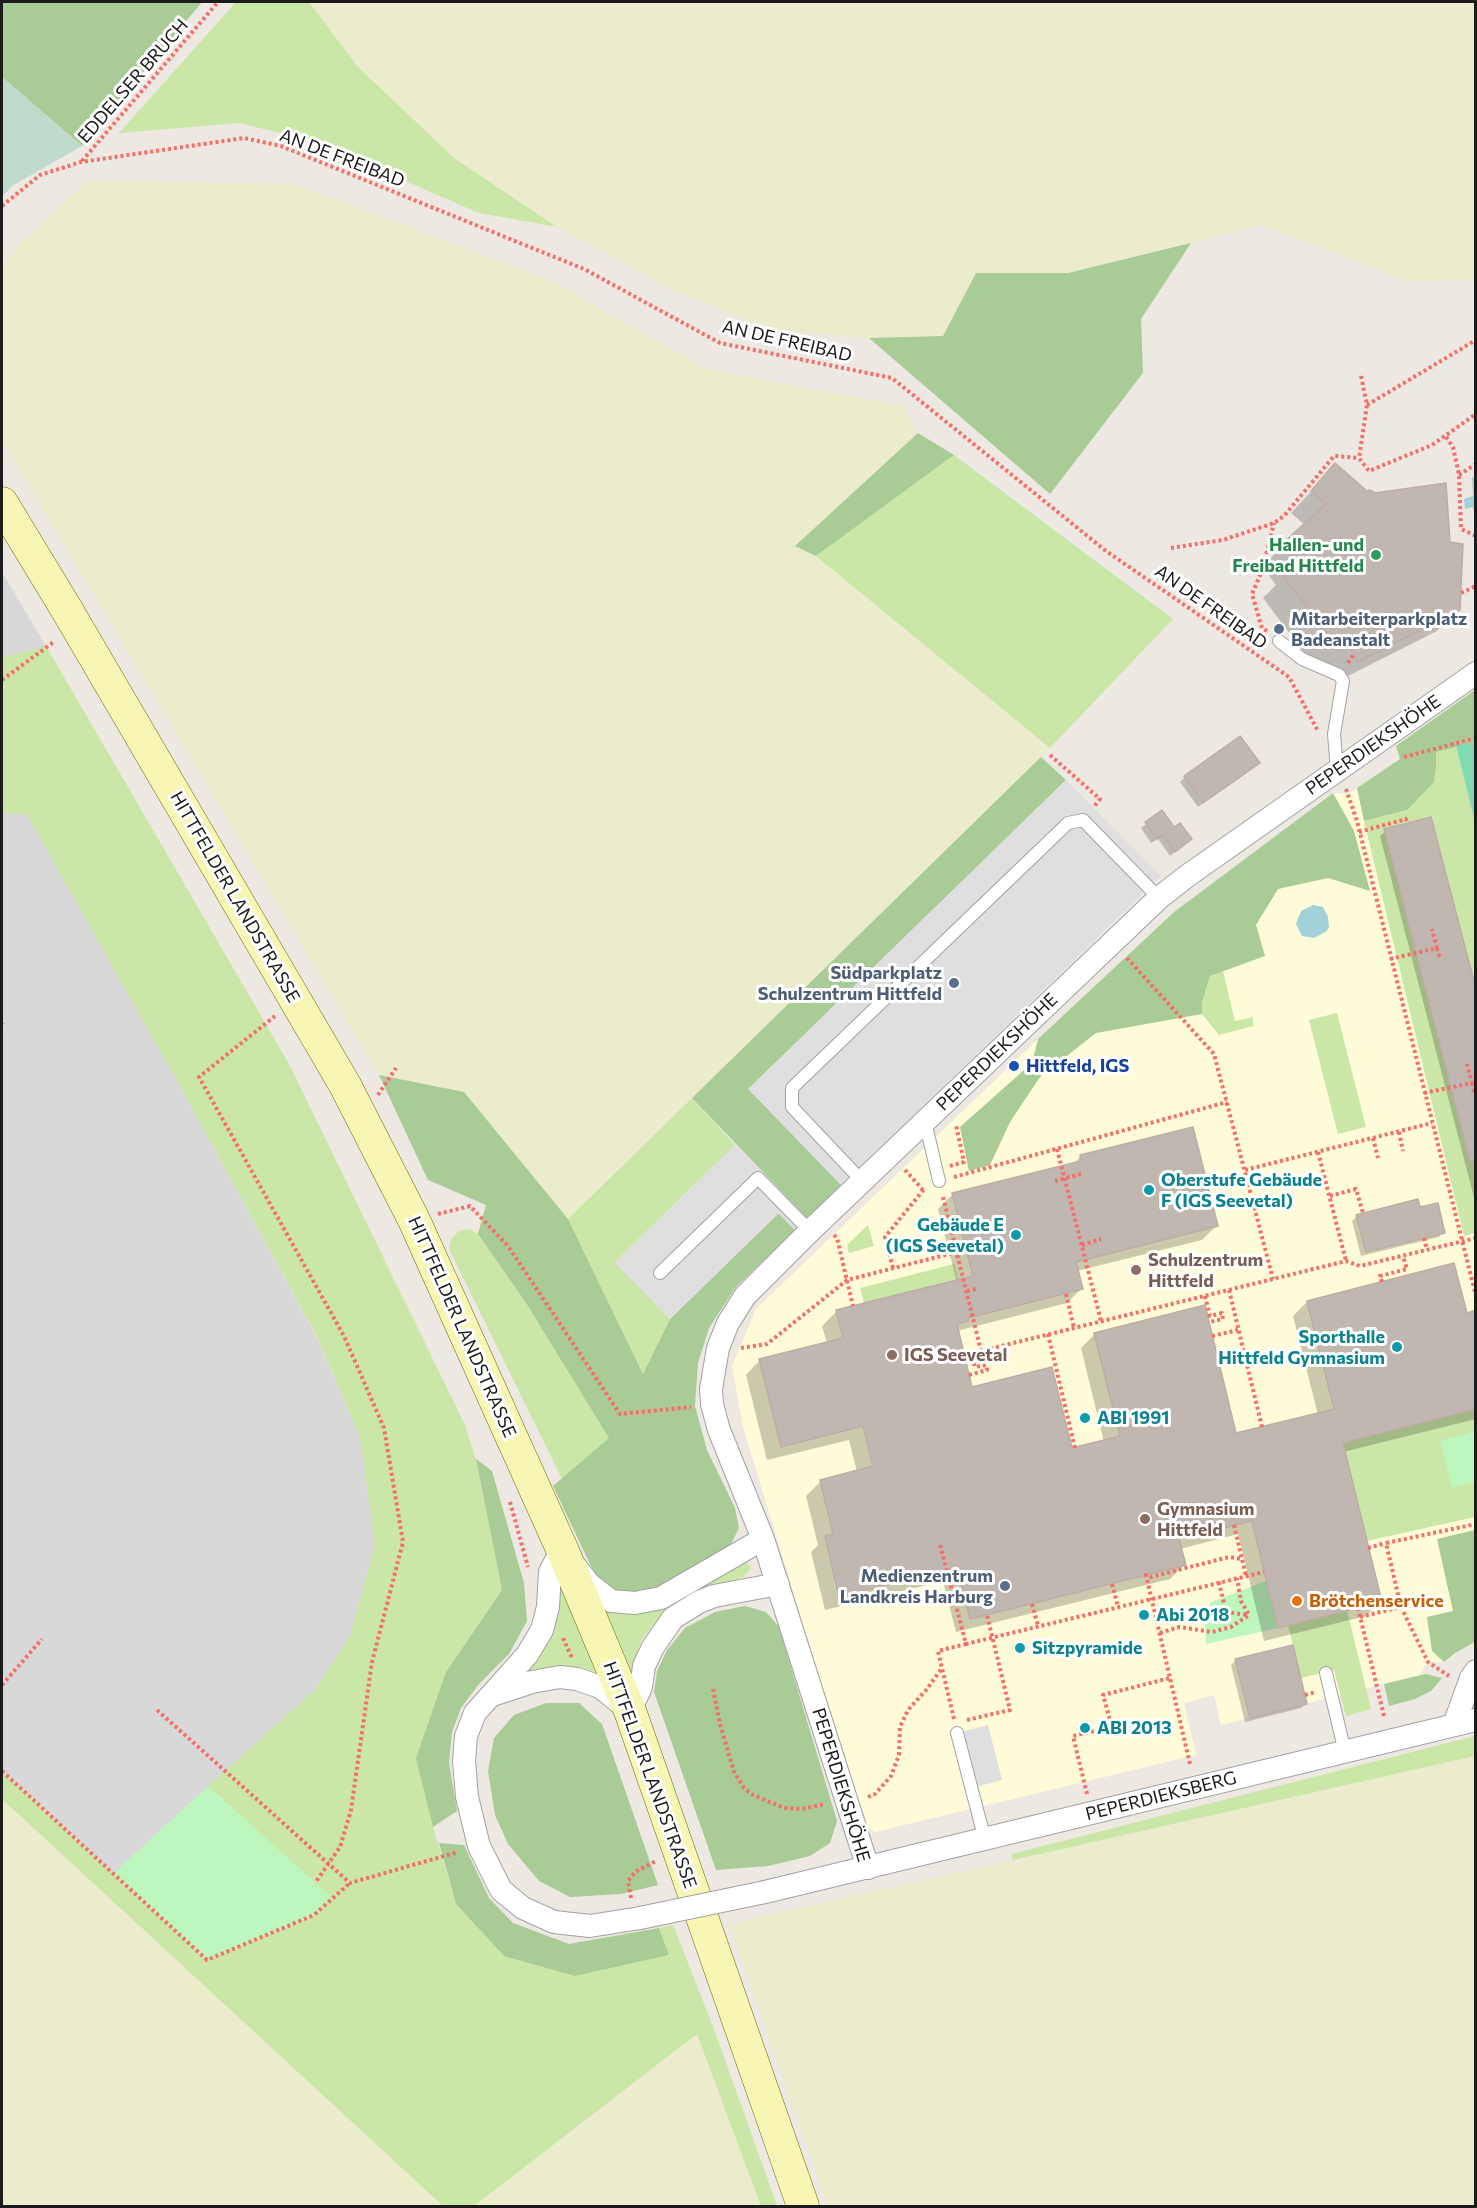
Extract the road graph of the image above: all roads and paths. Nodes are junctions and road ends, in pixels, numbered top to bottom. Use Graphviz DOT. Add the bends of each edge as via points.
graph roads {
  1 [pos="218,2"];
  2 [pos="81,162"];
  3 [pos="2,206"];
  4 [pos="1476,340"];
  5 [pos="1361,376"];
  6 [pos="1367,405"];
  7 [pos="1476,414"];
  8 [pos="1446,436"];
  9 [pos="1359,458"];
  10 [pos="1476,464"];
  11 [pos="1460,475"];
  12 [pos="2,503"];
  13 [pos="1274,523"];
  14 [pos="1476,536"];
  15 [pos="1171,548"];
  16 [pos="1476,586"];
  17 [pos="1461,592"];
  18 [pos="1258,615"];
  19 [pos="58,639"];
  20 [pos="1279,641"];
  21 [pos="1476,673"];
  22 [pos="2,680"];
  23 [pos="1320,734"];
  24 [pos="1476,738"];
  25 [pos="1050,755"];
  26 [pos="1404,757"];
  27 [pos="1337,770"];
  28 [pos="1347,794"];
  29 [pos="1083,820"];
  30 [pos="1407,824"];
  31 [pos="1359,832"];
  32 [pos="1159,898"];
  33 [pos="1432,929"];
  34 [pos="1437,948"];
  35 [pos="1122,954"];
  36 [pos="1390,959"];
  37 [pos="1440,959"];
  38 [pos="295,1000"];
  39 [pos="1467,1064"];
  40 [pos="1472,1083"];
  41 [pos="1474,1092"];
  42 [pos="1424,1093"];
  43 [pos="1227,1102"];
  44 [pos="925,1121"];
  45 [pos="1432,1123"];
  46 [pos="956,1125"];
  47 [pos="1399,1132"];
  48 [pos="1373,1138"];
  49 [pos="1057,1149"];
  50 [pos="1403,1151"];
  51 [pos="1318,1152"];
  52 [pos="1378,1158"];
  53 [pos="1245,1170"];
  54 [pos="908,1173"];
  55 [pos="1084,1173"];
  56 [pos="938,1175"];
  57 [pos="1065,1178"];
  58 [pos="862,1181"];
  59 [pos="1055,1181"];
  60 [pos="923,1190"];
  61 [pos="1330,1196"];
  62 [pos="470,1206"];
  63 [pos="1363,1213"];
  64 [pos="810,1231"];
  65 [pos="837,1238"];
  66 [pos="1424,1238"];
  67 [pos="1476,1238"];
  68 [pos="1101,1239"];
  69 [pos="1462,1241"];
  70 [pos="1082,1245"];
  71 [pos="1427,1250"];
  72 [pos="957,1252"];
  73 [pos="1403,1256"];
  74 [pos="1346,1261"];
  75 [pos="893,1268"];
  76 [pos="660,1273"];
  77 [pos="1273,1279"];
  78 [pos="847,1280"];
  79 [pos="1382,1282"];
  80 [pos="976,1289"];
  81 [pos="1228,1290"];
  82 [pos="967,1292"];
  83 [pos="1066,1294"];
  84 [pos="1205,1296"];
  85 [pos="1476,1296"];
  86 [pos="853,1306"];
  87 [pos="1101,1321"];
  88 [pos="1209,1323"];
  89 [pos="1074,1328"];
  90 [pos="1238,1330"];
  91 [pos="1048,1334"];
  92 [pos="1212,1336"];
  93 [pos="718,1348"];
  94 [pos="981,1351"];
  95 [pos="969,1374"];
  96 [pos="712,1404"];
  97 [pos="1262,1427"];
  98 [pos="1075,1448"];
  99 [pos="509,1499"];
  100 [pos="1476,1524"];
  101 [pos="1234,1525"];
  102 [pos="763,1539"];
  103 [pos="1386,1543"];
  104 [pos="940,1545"];
  105 [pos="1368,1548"];
  106 [pos="562,1550"];
  107 [pos="1242,1559"];
  108 [pos="1264,1572"];
  109 [pos="530,1576"];
  110 [pos="1246,1576"];
  111 [pos="1237,1578"];
  112 [pos="1219,1582"];
  113 [pos="778,1584"];
  114 [pos="1112,1584"];
  115 [pos="1151,1599"];
  116 [pos="1032,1604"];
  117 [pos="1118,1607"];
  118 [pos="1401,1607"];
  119 [pos="1358,1608"];
  120 [pos="987,1615"];
  121 [pos="1249,1615"];
  122 [pos="1360,1617"];
  123 [pos="1038,1626"];
  124 [pos="560,1629"];
  125 [pos="1159,1633"];
  126 [pos="993,1638"];
  127 [pos="42,1639"];
  128 [pos="966,1644"];
  129 [pos="573,1659"];
  130 [pos="942,1668"];
  131 [pos="1476,1671"];
  132 [pos="1326,1673"];
  133 [pos="1170,1678"];
  134 [pos="1454,1679"];
  135 [pos="2,1685"];
  136 [pos="712,1689"];
  137 [pos="491,1695"];
  138 [pos="157,1710"];
  139 [pos="630,1711"];
  140 [pos="1384,1716"];
  141 [pos="1465,1722"];
  142 [pos="956,1728"];
  143 [pos="1345,1752"];
  144 [pos="1190,1764"];
  145 [pos="2,1771"];
  146 [pos="856,1798"];
  147 [pos="1092,1813"];
  148 [pos="985,1840"];
  149 [pos="479,1846"];
  150 [pos="659,1859"];
  151 [pos="328,1864"];
  152 [pos="868,1868"];
  153 [pos="315,1883"];
  154 [pos="350,1883"];
  155 [pos="622,1901"];
  156 [pos="803,2206"];
  1 -- 2 [label="path, EDDELSER BRUCH"];
  2 -- 3 [label="path, EDDELSER BRUCH" via="40,175"];
  2 -- 23 [label="path, AN DE FREIBAD" via="244,138 281,146 584,269 720,343 891,378 1106,551 1289,677"];
  4 -- 6 [label="path"];
  5 -- 6 [label="path"];
  6 -- 9 [label="path"];
  7 -- 8 [label="path"];
  8 -- 9 [label="path" via="1369,471"];
  8 -- 11 [label="path"];
  9 -- 13 [label="path" via="1334,456"];
  10 -- 11 [label="path"];
  11 -- 14 [label="path" via="1461,529"];
  12 -- 38 [label="main road, HITTFELDER LANDSTRASSE"];
  13 -- 15 [label="path" via="1223,540"];
  13 -- 18 [label="path" via="1252,594"];
  16 -- 17 [label="path"];
  19 -- 22 [label="path"];
  20 -- 27 [label="lane" via="1302,659 1340,675 1343,681 1334,734"];
  21 -- 27 [label="street, PEPERDIEKSHÖHE"];
  24 -- 26 [label="path"];
  25 -- 29 [label="path" via="1100,799"];
  27 -- 32 [label="street, PEPERDIEKSHÖHE"];
  28 -- 31 [label="path"];
  29 -- 32 [label="lane"];
  29 -- 58 [label="lane" via="1068,823 792,1088 792,1107"];
  30 -- 31 [label="path" via="1406,819"];
  31 -- 36 [label="path"];
  32 -- 44 [label="street, PEPERDIEKSHÖHE"];
  33 -- 34 [label="path"];
  34 -- 36 [label="path"];
  34 -- 37 [label="path"];
  35 -- 43 [label="path" via="1214,1054"];
  36 -- 42 [label="path"];
  38 -- 106 [label="main road, HITTFELDER LANDSTRASSE" via="345,1085 414,1220"];
  38 -- 151 [label="path" via="199,1077 344,1336 384,1428 403,1542 372,1662 351,1810 340,1846"];
  39 -- 40 [label="path"];
  40 -- 41 [label="path"];
  40 -- 42 [label="path"];
  42 -- 45 [label="path"];
  43 -- 49 [label="path"];
  43 -- 53 [label="path"];
  44 -- 56 [label="lane"];
  44 -- 58 [label="street, PEPERDIEKSHÖHE"];
  45 -- 47 [label="path"];
  45 -- 69 [label="path"];
  46 -- 56 [label="path" via="964,1162"];
  47 -- 48 [label="path"];
  47 -- 50 [label="path"];
  48 -- 51 [label="path"];
  48 -- 52 [label="path"];
  49 -- 56 [label="path"];
  49 -- 57 [label="path"];
  51 -- 53 [label="path"];
  51 -- 61 [label="path"];
  53 -- 77 [label="path"];
  54 -- 60 [label="path"];
  55 -- 57 [label="path"];
  56 -- 60 [label="path"];
  56 -- 72 [label="path"];
  57 -- 59 [label="path"];
  57 -- 70 [label="path"];
  58 -- 64 [label="street, PEPERDIEKSHÖHE"];
  60 -- 75 [label="path" via="885,1237"];
  61 -- 63 [label="path" via="1356,1189"];
  61 -- 74 [label="path"];
  62 -- 96 [label="path" via="508,1246 620,1414"];
  64 -- 76 [label="lane" via="758,1178"];
  64 -- 93 [label="street, PEPERDIEKSHÖHE" via="745,1296"];
  65 -- 78 [label="path"];
  66 -- 71 [label="path"];
  67 -- 69 [label="path"];
  68 -- 70 [label="path"];
  69 -- 71 [label="path"];
  69 -- 85 [label="path"];
  70 -- 87 [label="path"];
  71 -- 73 [label="path"];
  72 -- 75 [label="path"];
  72 -- 82 [label="path"];
  73 -- 74 [label="path" via="1360,1266"];
  73 -- 79 [label="path" via="1407,1269 1380,1276"];
  74 -- 77 [label="path"];
  75 -- 78 [label="path"];
  77 -- 81 [label="path"];
  78 -- 86 [label="path"];
  78 -- 93 [label="path" via="767,1344"];
  80 -- 82 [label="path"];
  81 -- 84 [label="path"];
  81 -- 90 [label="path"];
  82 -- 94 [label="path"];
  83 -- 89 [label="path"];
  84 -- 87 [label="path"];
  84 -- 88 [label="path" via="1210,1316 1222,1313 1223,1319"];
  87 -- 89 [label="path"];
  89 -- 91 [label="path"];
  90 -- 92 [label="path"];
  90 -- 97 [label="path"];
  91 -- 94 [label="path"];
  91 -- 98 [label="path"];
  93 -- 96 [label="street, PEPERDIEKSHÖHE"];
  94 -- 95 [label="path" via="972,1353 975,1367 986,1365 987,1370"];
  96 -- 102 [label="street, PEPERDIEKSHÖHE"];
  99 -- 109 [label="path"];
  100 -- 103 [label="path"];
  101 -- 107 [label="path"];
  102 -- 106 [label="street" via="662,1598 636,1604 611,1601 589,1584"];
  102 -- 113 [label="street, PEPERDIEKSHÖHE"];
  103 -- 105 [label="path"];
  103 -- 118 [label="path"];
  104 -- 128 [label="path"];
  106 -- 137 [label="street, PEPERDIEKSHÖHE" via="550,1572 542,1630 527,1655"];
  106 -- 139 [label="main road, HITTFELDER LANDSTRASSE"];
  107 -- 110 [label="path"];
  107 -- 115 [label="path" via="1229,1557 1146,1575"];
  108 -- 110 [label="path"];
  110 -- 111 [label="path"];
  111 -- 112 [label="path"];
  111 -- 121 [label="path" via="1241,1601"];
  112 -- 115 [label="path"];
  112 -- 121 [label="path" via="1226,1612"];
  113 -- 139 [label="street" via="714,1596 673,1618 644,1666 641,1687"];
  113 -- 146 [label="street, PEPERDIEKSHÖHE"];
  114 -- 117 [label="path"];
  115 -- 117 [label="path"];
  115 -- 125 [label="path"];
  116 -- 123 [label="path"];
  117 -- 123 [label="path"];
  118 -- 122 [label="path"];
  118 -- 134 [label="path" via="1428,1662"];
  119 -- 122 [label="path"];
  120 -- 126 [label="path"];
  121 -- 125 [label="path" via="1231,1627 1212,1632 1179,1627"];
  122 -- 140 [label="path"];
  123 -- 126 [label="path"];
  124 -- 129 [label="path"];
  125 -- 133 [label="path"];
  126 -- 128 [label="path"];
  126 -- 142 [label="path" via="1010,1710"];
  127 -- 135 [label="path"];
  128 -- 130 [label="path" via="938,1651"];
  130 -- 142 [label="path"];
  130 -- 146 [label="path" via="908,1710 900,1727 899,1755 891,1776 875,1794"];
  131 -- 141 [label="street, PEPERDIEKSBERG" via="1471,1678"];
  132 -- 143 [label="lane"];
  133 -- 144 [label="path"];
  133 -- 147 [label="path" via="1104,1695 1112,1727 1073,1736"];
  136 -- 146 [label="path" via="734,1772 751,1794 784,1808 802,1809"];
  137 -- 139 [label="street" via="532,1682 577,1678 600,1687"];
  137 -- 149 [label="street, PEPERDIEKSHÖHE" via="475,1713 466,1736 464,1761 466,1797"];
  138 -- 151 [label="path"];
  139 -- 156 [label="main road, HITTFELDER LANDSTRASSE"];
  141 -- 143 [label="street, PEPERDIEKSBERG"];
  142 -- 148 [label="lane"];
  143 -- 147 [label="street, PEPERDIEKSBERG"];
  145 -- 154 [label="path" via="207,1960 314,1915"];
  146 -- 152 [label="street, PEPERDIEKSHÖHE"];
  147 -- 148 [label="street, PEPERDIEKSBERG"];
  148 -- 152 [label="street, PEPERDIEKSBERG"];
  149 -- 152 [label="street, PEPERDIEKSHÖHE, bridge" via="501,1890 523,1908 554,1922 590,1926"];
  149 -- 154 [label="path"];
  150 -- 155 [label="path" via="635,1872 628,1881 632,1900"];
  151 -- 153 [label="path"];
  151 -- 154 [label="path"];
}
